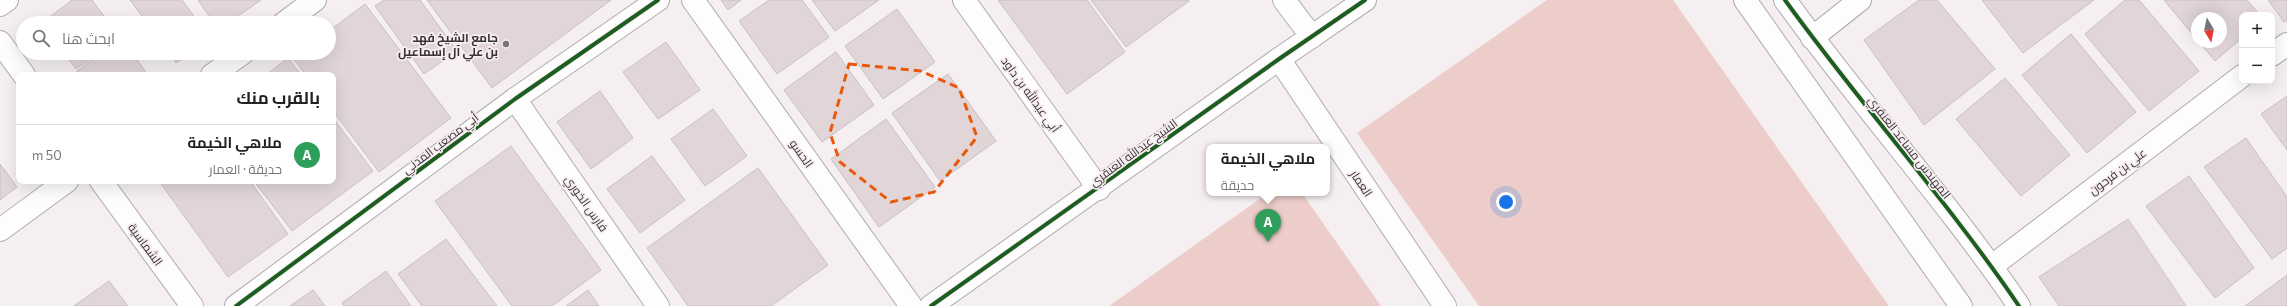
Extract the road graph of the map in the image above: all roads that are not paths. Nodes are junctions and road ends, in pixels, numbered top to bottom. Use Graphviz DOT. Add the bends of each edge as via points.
graph roads {
  1 [pos="8,0"];
  2 [pos="315,0"];
  3 [pos="658,0"];
  4 [pos="694,0"];
  5 [pos="964,0"];
  6 [pos="1284,0"];
  7 [pos="1366,0"];
  8 [pos="1745,0"];
  9 [pos="1785,0"];
  10 [pos="1860,0"];
  11 [pos="0,6"];
  12 [pos="293,16"];
  13 [pos="1312,37"];
  14 [pos="1812,38"];
  15 [pos="0,42"];
  16 [pos="2287,44"];
  17 [pos="2275,53"];
  18 [pos="1279,59"];
  19 [pos="233,60"];
  20 [pos="22,72"];
  21 [pos="216,72"];
  22 [pos="2239,78"];
  23 [pos="515,99"];
  24 [pos="63,184"];
  25 [pos="103,184"];
  26 [pos="1099,189"];
  27 [pos="0,230"];
  28 [pos="1992,266"];
  29 [pos="192,306"];
  30 [pos="236,306"];
  31 [pos="658,306"];
  32 [pos="911,306"];
  33 [pos="931,306"];
  34 [pos="1444,306"];
  35 [pos="1961,306"];
  36 [pos="2019,306"];
  1 -- 11 [label="street"];
  2 -- 12 [label="street"];
  3 -- 23 [label="street, أبي مصعب المدني"];
  4 -- 32 [label="street, الحسو"];
  5 -- 26 [label="street, أبي عبدالله بن داود"];
  6 -- 13 [label="street"];
  7 -- 13 [label="street, الشيخ عبدالله العنقري"];
  8 -- 35 [label="street"];
  9 -- 14 [label="street, المهندس مساعد العنقري"];
  10 -- 14 [label="street"];
  13 -- 18 [label="street, الشيخ عبدالله العنقري"];
  14 -- 28 [label="street, المهندس مساعد العنقري"];
  15 -- 20 [label="street"];
  16 -- 17 [label="street"];
  18 -- 26 [label="street, الشيخ عبدالله العنقري"];
  18 -- 34 [label="street, العمار"];
  19 -- 21 [label="street"];
  22 -- 28 [label="street, علي بن فرحون"];
  23 -- 30 [label="street, أبي مصعب المدني"];
  23 -- 31 [label="street, فارس الخوري"];
  24 -- 27 [label="street"];
  25 -- 29 [label="street, الشماسية"];
  26 -- 33 [label="street, الشيخ عبدالله العنقري"];
  28 -- 36 [label="street, المهندس مساعد العنقري"];
}
